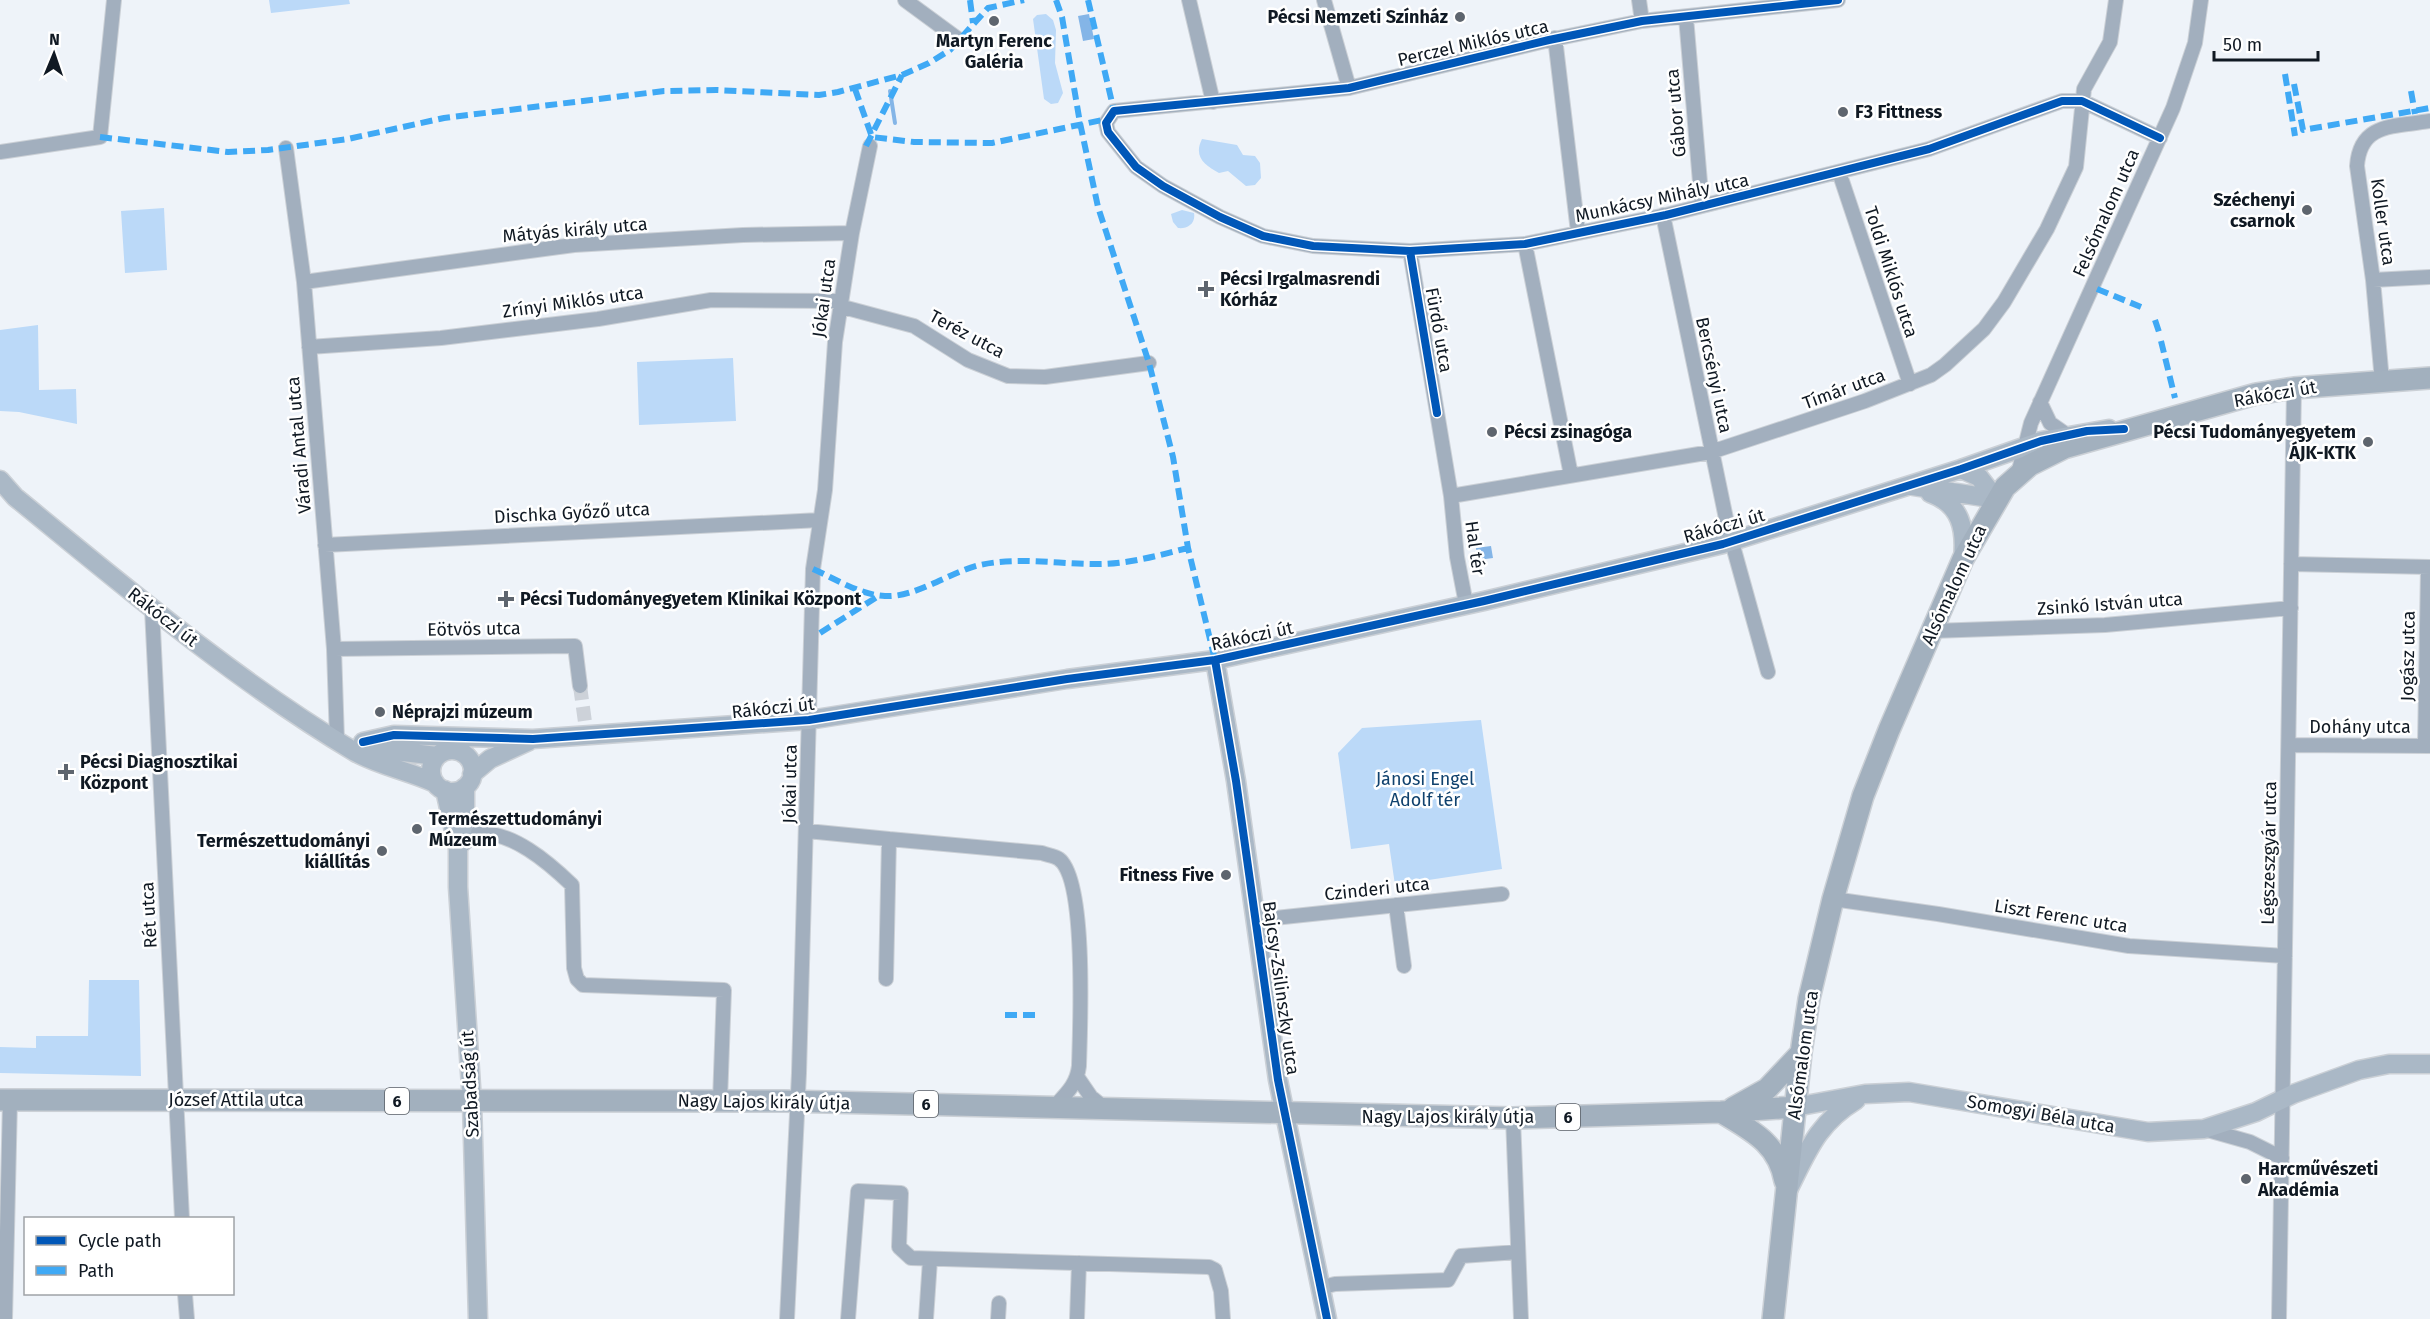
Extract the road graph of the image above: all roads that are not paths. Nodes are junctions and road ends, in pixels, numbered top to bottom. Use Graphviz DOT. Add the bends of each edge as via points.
graph roads {
  1 [pos="114,0"];
  2 [pos="905,0"];
  3 [pos="1189,0"];
  4 [pos="1324,0"];
  5 [pos="1638,0"];
  6 [pos="1838,0"];
  7 [pos="2116,0"];
  8 [pos="2200,0"];
  9 [pos="1686,16"];
  10 [pos="1642,21"];
  11 [pos="1555,38"];
  12 [pos="958,39"];
  13 [pos="1349,88"];
  14 [pos="2082,100"];
  15 [pos="1213,102"];
  16 [pos="1114,111"];
  17 [pos="2430,121"];
  18 [pos="2160,138"];
  19 [pos="870,146"];
  20 [pos="286,148"];
  21 [pos="0,152"];
  22 [pos="1839,172"];
  23 [pos="1702,206"];
  24 [pos="1663,215"];
  25 [pos="1578,232"];
  26 [pos="852,233"];
  27 [pos="1525,244"];
  28 [pos="1410,251"];
  29 [pos="2430,277"];
  30 [pos="2373,280"];
  31 [pos="304,282"];
  32 [pos="840,306"];
  33 [pos="309,347"];
  34 [pos="1149,363"];
  35 [pos="2430,378"];
  36 [pos="2382,381"];
  37 [pos="1910,384"];
  38 [pos="2294,388"];
  39 [pos="2040,402"];
  40 [pos="2124,429"];
  41 [pos="2067,435"];
  42 [pos="2023,448"];
  43 [pos="1711,452"];
  44 [pos="1961,469"];
  45 [pos="2018,474"];
  46 [pos="1571,476"];
  47 [pos="0,480"];
  48 [pos="1908,485"];
  49 [pos="1451,496"];
  50 [pos="1996,499"];
  51 [pos="820,520"];
  52 [pos="1731,541"];
  53 [pos="325,545"];
  54 [pos="1963,559"];
  55 [pos="2291,564"];
  56 [pos="2429,567"];
  57 [pos="1467,604"];
  58 [pos="2291,608"];
  59 [pos="152,609"];
  60 [pos="1932,631"];
  61 [pos="334,649"];
  62 [pos="1215,660"];
  63 [pos="1768,672"];
  64 [pos="580,686"];
  65 [pos="809,720"];
  66 [pos="512,739"];
  67 [pos="337,740"];
  68 [pos="533,740"];
  69 [pos="363,742"];
  70 [pos="2289,745"];
  71 [pos="2428,746"];
  72 [pos="462,753"];
  73 [pos="438,756"];
  74 [pos="469,781"];
  75 [pos="440,787"];
  76 [pos="807,831"];
  77 [pos="889,838"];
  78 [pos="458,849"];
  79 [pos="1502,894"];
  80 [pos="1833,899"];
  81 [pos="1396,905"];
  82 [pos="1256,920"];
  83 [pos="2285,957"];
  84 [pos="1404,966"];
  85 [pos="886,979"];
  86 [pos="1801,1053"];
  87 [pos="2430,1064"];
  88 [pos="1078,1077"];
  89 [pos="1865,1094"];
  90 [pos="2284,1098"];
  91 [pos="5,1100"];
  92 [pos="177,1100"];
  93 [pos="472,1101"];
  94 [pos="720,1101"];
  95 [pos="798,1102"];
  96 [pos="1055,1106"];
  97 [pos="1102,1106"];
  98 [pos="1795,1107"];
  99 [pos="1721,1112"];
  100 [pos="1285,1114"];
  101 [pos="1513,1118"];
  102 [pos="2204,1129"];
  103 [pos="2282,1158"];
  104 [pos="1787,1194"];
  105 [pos="182,1217"];
  106 [pos="1518,1252"];
  107 [pos="930,1260"];
  108 [pos="1080,1263"];
  109 [pos="1319,1288"];
  110 [pos="185,1295"];
  111 [pos="999,1303"];
  112 [pos="5,1319"];
  113 [pos="187,1319"];
  114 [pos="478,1319"];
  115 [pos="787,1319"];
  116 [pos="848,1319"];
  117 [pos="926,1319"];
  118 [pos="998,1319"];
  119 [pos="1077,1319"];
  120 [pos="1223,1319"];
  121 [pos="1327,1319"];
  122 [pos="1521,1319"];
  123 [pos="1773,1319"];
  124 [pos="2279,1319"];
  1 -- 21 [label="street" via="100,137"];
  2 -- 12 [label="street"];
  3 -- 15 [label="street"];
  4 -- 13 [label="street"];
  5 -- 10 [label="street"];
  6 -- 9 [label="street, Perczel Miklós utca"];
  7 -- 14 [label="street, Tímár utca" via="2110,42"];
  8 -- 18 [label="street, Felsőmalom utca" via="2195,43"];
  9 -- 10 [label="street, Perczel Miklós utca"];
  9 -- 23 [label="street, Gábor utca"];
  10 -- 11 [label="street, Perczel Miklós utca"];
  11 -- 13 [label="street, Perczel Miklós utca"];
  11 -- 25 [label="street"];
  13 -- 15 [label="street, Perczel Miklós utca"];
  14 -- 18 [label="street"];
  14 -- 22 [label="street, Munkácsy Mihály utca" via="2062,101 1929,149"];
  14 -- 37 [label="street, Tímár utca" via="2076,167 2047,230 2010,293 1963,350 1930,375"];
  15 -- 16 [label="street, Perczel Miklós utca"];
  16 -- 28 [label="street, Munkácsy Mihály utca" via="1108,118 1108,132 1136,167 1220,217 1263,236 1313,246"];
  17 -- 30 [label="street, Koller utca" via="2376,130 2358,149"];
  18 -- 39 [label="street, Felsőmalom utca"];
  19 -- 26 [label="street, Jókai utca"];
  20 -- 31 [label="street, Váradi Antal utca"];
  22 -- 23 [label="street, Munkácsy Mihály utca"];
  22 -- 37 [label="street, Toldi Miklós utca"];
  23 -- 24 [label="street, Munkácsy Mihály utca"];
  24 -- 25 [label="street, Munkácsy Mihály utca"];
  24 -- 43 [label="street, Bercsényi utca"];
  25 -- 27 [label="street, Munkácsy Mihály utca"];
  26 -- 31 [label="street, Mátyás király utca" via="574,244"];
  26 -- 32 [label="street, Jókai utca"];
  27 -- 28 [label="street, Munkácsy Mihály utca"];
  27 -- 46 [label="street"];
  28 -- 49 [label="street, Fürdő utca"];
  29 -- 30 [label="street"];
  30 -- 36 [label="street, Koller utca"];
  31 -- 33 [label="street, Váradi Antal utca"];
  32 -- 33 [label="street, Zrínyi Miklós utca" via="835,301 711,300 441,338"];
  32 -- 34 [label="street, Teréz utca" via="914,326 968,360 1008,376 1045,377"];
  32 -- 51 [label="street, Jókai utca"];
  33 -- 53 [label="street, Váradi Antal utca"];
  35 -- 36 [label="main road, Rákóczi út"];
  36 -- 38 [label="main road, Rákóczi út"];
  37 -- 43 [label="street, Tímár utca"];
  38 -- 40 [label="main road, Rákóczi út" via="2256,394"];
  38 -- 55 [label="street, Légszeszgyár utca"];
  39 -- 41 [label="street" via="2050,423"];
  39 -- 42 [label="street, Felsőmalom utca"];
  40 -- 41 [label="street, Rákóczi út"];
  40 -- 45 [label="main road, Rákóczi út" via="2064,448"];
  41 -- 42 [label="street, Rákóczi út"];
  42 -- 44 [label="street, Rákóczi út"];
  42 -- 45 [label="street, Felsőmalom utca"];
  43 -- 46 [label="street, Tímár utca"];
  43 -- 52 [label="street, Bercsényi utca"];
  44 -- 48 [label="street, Rákóczi út"];
  44 -- 50 [label="street" via="1979,477"];
  45 -- 50 [label="main road, Rákóczi út"];
  46 -- 49 [label="street, Tímár utca"];
  47 -- 59 [label="street, Rákóczi út" via="15,497"];
  48 -- 50 [label="street, Rákóczi út"];
  48 -- 52 [label="street, Rákóczi út"];
  48 -- 54 [label="street" via="1935,495 1957,512 1964,542"];
  49 -- 57 [label="street, Hal tér" via="1455,546"];
  50 -- 54 [label="main road, Alsómalom utca"];
  51 -- 53 [label="street, Dischka Győző utca"];
  51 -- 65 [label="street, Jókai utca" via="813,569"];
  52 -- 57 [label="street, Rákóczi út"];
  52 -- 63 [label="street, Bercsényi utca"];
  53 -- 61 [label="street, Váradi Antal utca"];
  54 -- 60 [label="main road, Alsómalom utca"];
  55 -- 56 [label="street"];
  55 -- 58 [label="street, Légszeszgyár utca"];
  56 -- 71 [label="street, Jogász utca"];
  57 -- 62 [label="street, Rákóczi út"];
  58 -- 60 [label="street, Zsinkó István utca" via="2105,625"];
  58 -- 70 [label="street, Légszeszgyár utca"];
  59 -- 67 [label="street, Rákóczi út" via="268,697"];
  59 -- 92 [label="street, Rét utca"];
  60 -- 80 [label="main road, Alsómalom utca" via="1863,796"];
  61 -- 64 [label="street, Eötvös utca" via="575,646"];
  61 -- 67 [label="street, Váradi Antal utca"];
  62 -- 65 [label="street, Rákóczi út"];
  62 -- 82 [label="street, Bajcsy-Zsilinszky utca"];
  65 -- 68 [label="street, Rákóczi út" via="585,730"];
  65 -- 76 [label="street, Jókai utca"];
  66 -- 68 [label="street, Rákóczi út"];
  66 -- 69 [label="street, Rákóczi út" via="409,734"];
  66 -- 72 [label="street, Rákóczi út"];
  67 -- 69 [label="street, Rákóczi út"];
  67 -- 75 [label="street, Rákóczi út" via="380,764"];
  68 -- 74 [label="street, Rákóczi út" via="490,759"];
  69 -- 73 [label="street, Rákóczi út"];
  70 -- 71 [label="street, Dohány utca"];
  70 -- 83 [label="street, Légszeszgyár utca"];
  72 -- 73 [label="street" via="449,750"];
  72 -- 74 [label="street" via="470,761"];
  73 -- 75 [label="street" via="431,769"];
  74 -- 75 [label="street" via="456,791"];
  74 -- 78 [label="street, Szabadság út"];
  75 -- 78 [label="street, Szabadság út"];
  76 -- 77 [label="street"];
  76 -- 95 [label="street, Jókai utca"];
  77 -- 85 [label="street"];
  77 -- 88 [label="street" via="1059,858 1067,870 1074,900 1081,975"];
  78 -- 93 [label="street, Szabadság út"];
  78 -- 94 [label="street" via="477,833 503,837 551,865 572,885 574,968 583,985 724,990"];
  79 -- 81 [label="street, Czinderi utca"];
  80 -- 83 [label="street, Liszt Ferenc utca" via="2129,946"];
  80 -- 86 [label="main road, Alsómalom utca" via="1809,999"];
  81 -- 82 [label="street, Czinderi utca"];
  81 -- 84 [label="street"];
  82 -- 100 [label="street, Bajcsy-Zsilinszky utca"];
  83 -- 90 [label="street, Légszeszgyár utca"];
  86 -- 98 [label="main road, Alsómalom utca"];
  86 -- 99 [label="main road, 6" via="1767,1089 1748,1102"];
  87 -- 90 [label="street, Somogyi Béla utca" via="2389,1064 2359,1070"];
  88 -- 96 [label="street"];
  88 -- 97 [label="street"];
  89 -- 98 [label="street, Somogyi Béla utca"];
  89 -- 102 [label="street, Somogyi Béla utca" via="1909,1092 1942,1096 2148,1132"];
  89 -- 104 [label="street" via="1824,1125"];
  90 -- 102 [label="street, Somogyi Béla utca"];
  90 -- 103 [label="street, Légszeszgyár utca"];
  91 -- 92 [label="main road, József Attila utca / 6"];
  91 -- 112 [label="street"];
  92 -- 93 [label="main road, József Attila utca / 6"];
  92 -- 105 [label="street, Rét utca"];
  93 -- 94 [label="main road, Nagy Lajos király útja / 6"];
  93 -- 114 [label="street, Szabadság út"];
  94 -- 95 [label="main road, Nagy Lajos király útja / 6"];
  95 -- 96 [label="main road, Nagy Lajos király útja / 6"];
  95 -- 115 [label="street, Jókai utca"];
  96 -- 97 [label="main road, Nagy Lajos király útja / 6"];
  97 -- 100 [label="main road, Nagy Lajos király útja / 6"];
  98 -- 99 [label="main road, Nagy Lajos király útja / 6"];
  98 -- 104 [label="main road, Alsómalom utca"];
  99 -- 101 [label="main road, Nagy Lajos király útja / 6"];
  99 -- 104 [label="main road" via="1767,1142 1783,1171"];
  100 -- 101 [label="main road, Nagy Lajos király útja / 6"];
  100 -- 109 [label="street, Bajcsy-Zsilinszky utca"];
  101 -- 106 [label="street"];
  102 -- 103 [label="street" via="2250,1142"];
  103 -- 124 [label="street, Légszeszgyár utca"];
  104 -- 123 [label="main road, Alsómalom utca"];
  106 -- 109 [label="street" via="1461,1256 1448,1280 1335,1284"];
  106 -- 122 [label="street"];
  107 -- 108 [label="street"];
  107 -- 116 [label="street" via="911,1258 899,1247 901,1194 858,1191"];
  107 -- 117 [label="street"];
  108 -- 119 [label="street"];
  108 -- 120 [label="street" via="1209,1267 1219,1279"];
  109 -- 121 [label="street, Bajcsy-Zsilinszky utca"];
  110 -- 113 [label="street"];
  111 -- 118 [label="street"];
}
